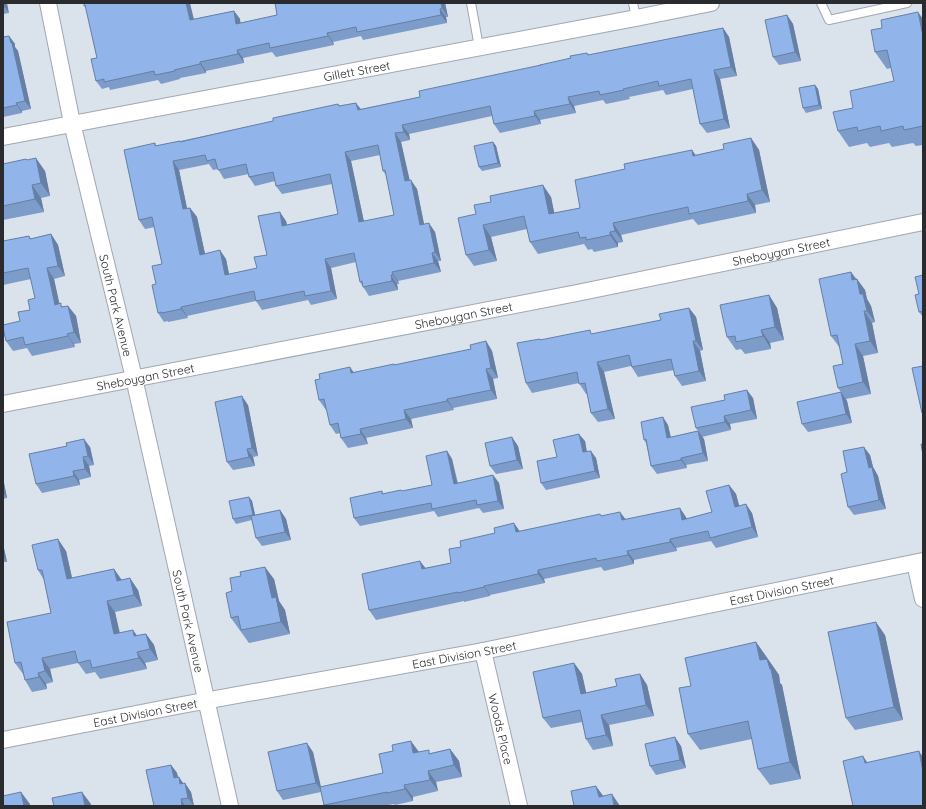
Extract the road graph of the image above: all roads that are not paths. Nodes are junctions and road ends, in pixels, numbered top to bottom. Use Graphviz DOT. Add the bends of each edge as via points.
graph roads {
  1 [pos="48,3"];
  2 [pos="471,3"];
  3 [pos="711,3"];
  4 [pos="821,3"];
  5 [pos="907,3"];
  6 [pos="634,11"];
  7 [pos="479,47"];
  8 [pos="72,123"];
  9 [pos="3,137"];
  10 [pos="923,222"];
  11 [pos="134,378"];
  12 [pos="3,404"];
  13 [pos="919,562"];
  14 [pos="923,599"];
  15 [pos="483,651"];
  16 [pos="207,701"];
  17 [pos="3,740"];
  18 [pos="230,806"];
  19 [pos="519,806"];
  1 -- 8 [label="street, South Park Avenue"];
  2 -- 7 [label="lane"];
  3 -- 6 [label="street, Gillett Street"];
  4 -- 5 [label="lane" via="829,20"];
  6 -- 7 [label="street, Gillett Street"];
  7 -- 8 [label="street, Gillett Street"];
  8 -- 9 [label="street, Gillett Street"];
  8 -- 11 [label="street, South Park Avenue"];
  10 -- 11 [label="street, Sheboygan Street" via="585,292"];
  11 -- 12 [label="street, Sheboygan Street"];
  11 -- 16 [label="street, South Park Avenue"];
  13 -- 14 [label="street"];
  13 -- 15 [label="street, East Division Street"];
  15 -- 16 [label="street, East Division Street"];
  15 -- 19 [label="street, Woods Place"];
  16 -- 17 [label="street, East Division Street"];
  16 -- 18 [label="street, South Park Avenue"];
}
